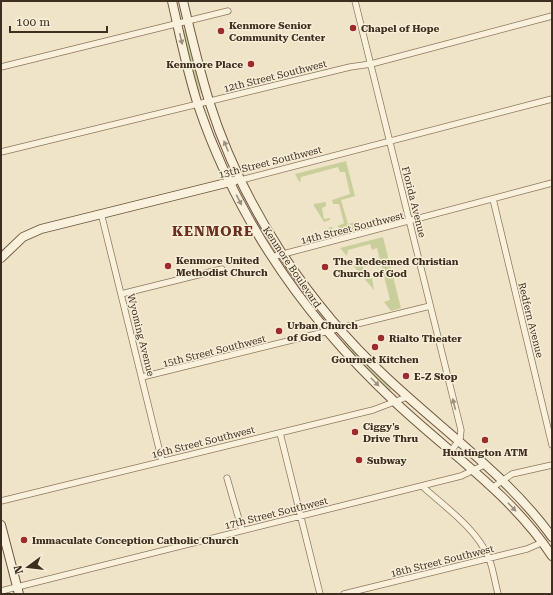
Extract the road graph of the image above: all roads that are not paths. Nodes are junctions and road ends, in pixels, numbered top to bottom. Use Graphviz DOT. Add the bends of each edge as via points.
graph roads {
  1 [pos="172,1"];
  2 [pos="182,1"];
  3 [pos="355,1"];
  4 [pos="228,11"];
  5 [pos="552,16"];
  6 [pos="187,21"];
  7 [pos="177,23"];
  8 [pos="371,64"];
  9 [pos="1,67"];
  10 [pos="552,99"];
  11 [pos="209,101"];
  12 [pos="198,104"];
  13 [pos="390,142"];
  14 [pos="1,152"];
  15 [pos="241,180"];
  16 [pos="230,182"];
  17 [pos="552,183"];
  18 [pos="492,199"];
  19 [pos="101,214"];
  20 [pos="410,222"];
  21 [pos="283,254"];
  22 [pos="272,257"];
  23 [pos="1,258"];
  24 [pos="222,269"];
  25 [pos="121,294"];
  26 [pos="430,306"];
  27 [pos="340,329"];
  28 [pos="328,332"];
  29 [pos="142,378"];
  30 [pos="407,397"];
  31 [pos="395,402"];
  32 [pos="280,433"];
  33 [pos="458,442"];
  34 [pos="552,445"];
  35 [pos="451,451"];
  36 [pos="162,461"];
  37 [pos="552,464"];
  38 [pos="484,465"];
  39 [pos="473,470"];
  40 [pos="227,478"];
  41 [pos="502,481"];
  42 [pos="422,486"];
  43 [pos="492,488"];
  44 [pos="1,501"];
  45 [pos="301,516"];
  46 [pos="1,524"];
  47 [pos="242,530"];
  48 [pos="552,537"];
  49 [pos="543,542"];
  50 [pos="552,556"];
  51 [pos="489,558"];
  52 [pos="18,590"];
  53 [pos="1,591"];
  54 [pos="320,594"];
  55 [pos="344,594"];
  56 [pos="498,594"];
  1 -- 7 [label="main road, Kenmore Boulevard"];
  2 -- 6 [label="main road, Kenmore Boulevard"];
  3 -- 8 [label="street, Florida Avenue"];
  4 -- 6 [label="street"];
  5 -- 8 [label="street, 12th Street Southwest"];
  6 -- 7 [label="street"];
  6 -- 11 [label="main road, Kenmore Boulevard"];
  7 -- 9 [label="street"];
  7 -- 12 [label="main road, Kenmore Boulevard, one-way"];
  8 -- 11 [label="street, 12th Street Southwest"];
  8 -- 13 [label="street, Florida Avenue"];
  10 -- 13 [label="street, 13th Street Southwest"];
  11 -- 12 [label="street, 12th Street Southwest"];
  15 -- 11 [label="main road, Kenmore Boulevard, one-way"];
  12 -- 14 [label="street, 12th Street Southwest"];
  12 -- 16 [label="main road, Kenmore Boulevard"];
  13 -- 15 [label="street, 13th Street Southwest"];
  13 -- 20 [label="street, Florida Avenue"];
  15 -- 16 [label="main road, 13th Street Southwest"];
  15 -- 21 [label="main road, Kenmore Boulevard"];
  16 -- 19 [label="main road, 13th Street Southwest"];
  16 -- 22 [label="main road, Kenmore Boulevard, one-way"];
  17 -- 18 [label="street, 14th Street Southwest"];
  18 -- 20 [label="street, 14th Street Southwest"];
  18 -- 34 [label="street, Redfern Avenue"];
  19 -- 23 [label="main road, 13th Street Southwest" via="30,233"];
  19 -- 25 [label="street, Wyoming Avenue"];
  20 -- 21 [label="street, 14th Street Southwest"];
  20 -- 26 [label="street, Florida Avenue"];
  21 -- 22 [label="street, 14th Street Southwest"];
  21 -- 27 [label="main road, Kenmore Boulevard"];
  22 -- 28 [label="main road, Kenmore Boulevard" via="304,304"];
  24 -- 25 [label="street"];
  25 -- 29 [label="street, Wyoming Avenue"];
  26 -- 27 [label="street, 15th Street Southwest"];
  33 -- 26 [label="street, Florida Avenue, one-way" via="461,430"];
  27 -- 28 [label="street, 15th Street Southwest"];
  27 -- 30 [label="main road, Kenmore Boulevard"];
  28 -- 29 [label="street, 15th Street Southwest"];
  28 -- 31 [label="main road, Kenmore Boulevard, one-way"];
  29 -- 36 [label="street, Wyoming Avenue"];
  30 -- 31 [label="street, 16th Street Southwest"];
  30 -- 33 [label="main road, Kenmore Boulevard"];
  31 -- 32 [label="street, 16th Street Southwest"];
  31 -- 35 [label="main road, Kenmore Boulevard"];
  32 -- 36 [label="street, 16th Street Southwest"];
  32 -- 45 [label="street"];
  33 -- 35 [label="street"];
  33 -- 38 [label="main road, Kenmore Boulevard"];
  35 -- 39 [label="main road, Kenmore Boulevard"];
  36 -- 44 [label="street, 16th Street Southwest"];
  37 -- 41 [label="street" via="512,474"];
  38 -- 39 [label="street, 17th Street Southwest"];
  38 -- 41 [label="main road, Kenmore Boulevard"];
  39 -- 42 [label="street, 17th Street Southwest" via="461,476"];
  39 -- 43 [label="main road, Kenmore Boulevard"];
  40 -- 47 [label="street"];
  41 -- 43 [label="street"];
  41 -- 48 [label="main road, Kenmore Boulevard"];
  42 -- 45 [label="street, 17th Street Southwest"];
  42 -- 51 [label="street" via="461,521 478,540"];
  43 -- 49 [label="main road, Kenmore Boulevard, one-way" via="514,508"];
  45 -- 47 [label="street, 17th Street Southwest"];
  45 -- 54 [label="street"];
  46 -- 52 [label="main road"];
  47 -- 52 [label="street, 17th Street Southwest"];
  49 -- 50 [label="main road, Kenmore Boulevard"];
  49 -- 51 [label="street, 18th Street Southwest" via="527,549"];
  51 -- 55 [label="street, 18th Street Southwest"];
  51 -- 56 [label="street"];
  52 -- 53 [label="street, 17th Street Southwest"];
}
